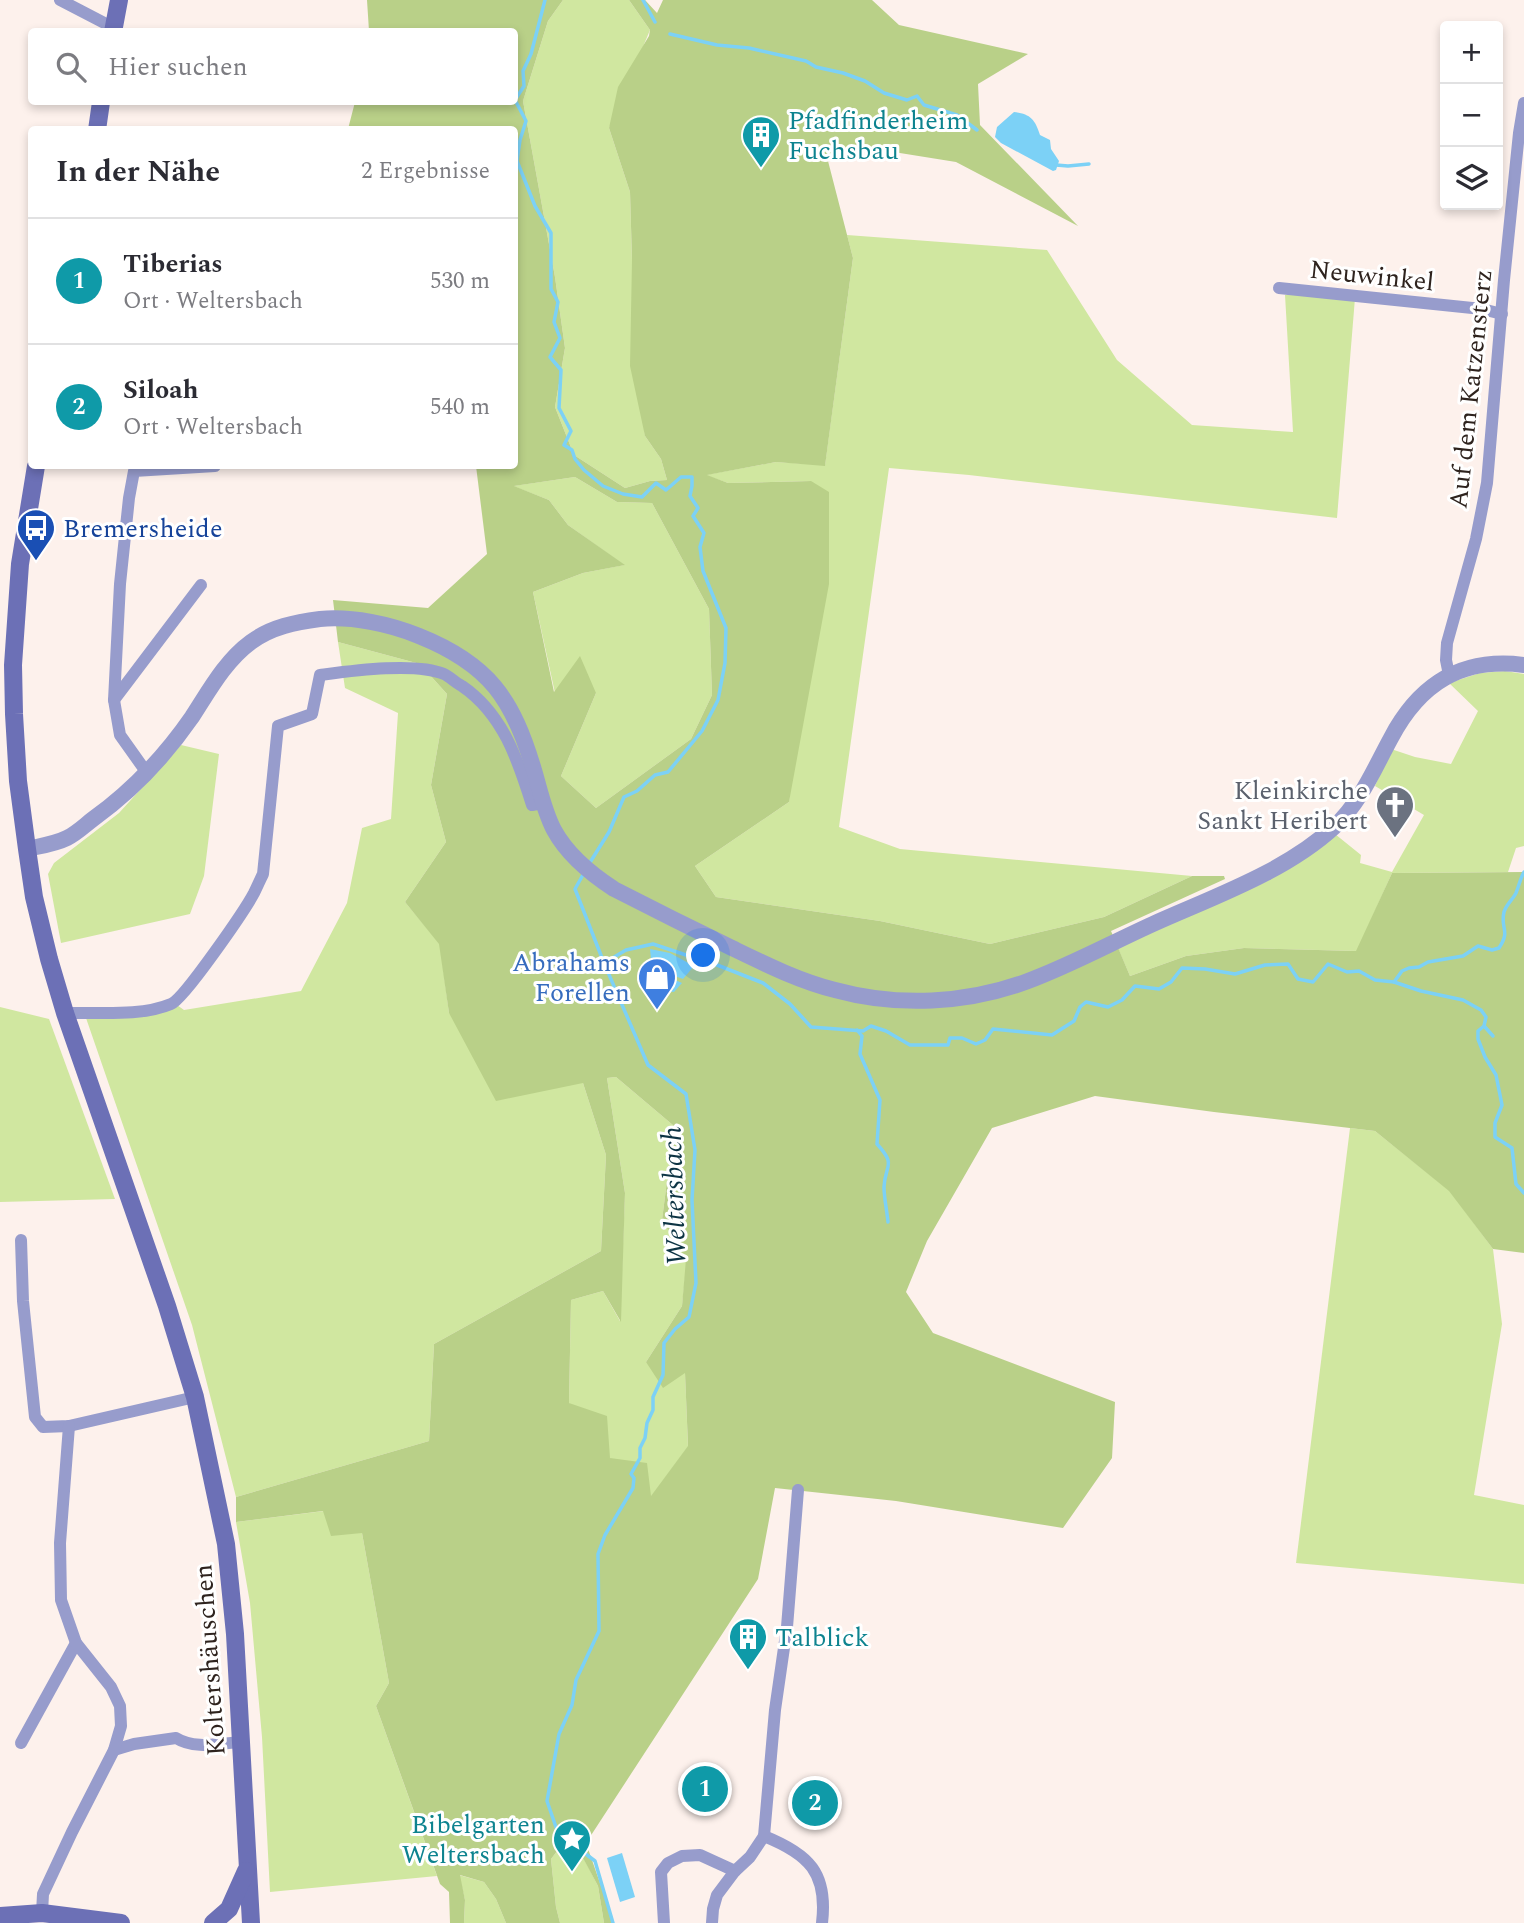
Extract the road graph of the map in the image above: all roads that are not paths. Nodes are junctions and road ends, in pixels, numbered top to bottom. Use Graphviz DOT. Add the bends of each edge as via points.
graph roads {
  1 [pos="60,0"];
  2 [pos="119,0"];
  3 [pos="109,28"];
  4 [pos="113,28"];
  5 [pos="1524,103"];
  6 [pos="101,105"];
  7 [pos="98,126"];
  8 [pos="1279,288"];
  9 [pos="1502,314"];
  10 [pos="36,469"];
  11 [pos="166,469"];
  12 [pos="201,584"];
  13 [pos="1524,665"];
  14 [pos="1449,675"];
  15 [pos="114,700"];
  16 [pos="147,774"];
  17 [pos="543,803"];
  18 [pos="27,849"];
  19 [pos="65,1013"];
  20 [pos="21,1240"];
  21 [pos="195,1397"];
  22 [pos="69,1426"];
  23 [pos="798,1490"];
  24 [pos="76,1643"];
  25 [pos="242,1742"];
  26 [pos="22,1743"];
  27 [pos="114,1750"];
  28 [pos="764,1836"];
  29 [pos="247,1868"];
  30 [pos="735,1871"];
  31 [pos="42,1913"];
  32 [pos="0,1916"];
  33 [pos="121,1923"];
  34 [pos="213,1923"];
  35 [pos="251,1923"];
  36 [pos="664,1923"];
  37 [pos="712,1923"];
  38 [pos="822,1923"];
  1 -- 3 [label="street"];
  2 -- 4 [label="main road"];
  5 -- 9 [label="street, Auf dem Katzensterz"];
  6 -- 7 [label="main road"];
  8 -- 9 [label="street, Neuwinkel"];
  9 -- 14 [label="street, Auf dem Katzensterz" via="1484,507 1447,643"];
  10 -- 18 [label="main road, Koltershäuschen" via="20,564 13,665 18,780"];
  11 -- 15 [label="street" via="134,471 120,584"];
  12 -- 15 [label="street"];
  13 -- 14 [label="street" via="1496,662"];
  14 -- 17 [label="street" via="1416,700 1352,807 1304,851 1232,889 1026,982 973,996 903,1001 876,998 835,990 774,968 614,889 593,874 555,832"];
  15 -- 16 [label="street" via="120,735"];
  16 -- 17 [label="street" via="227,666 251,642 277,628 327,618 405,630 446,646 470,662 502,694 514,715"];
  16 -- 18 [label="street" via="69,837"];
  17 -- 19 [label="street" via="532,805 517,756 495,716 474,694 443,674 383,669 320,675 312,714 278,726 263,874 254,895 205,966 175,1003 145,1012"];
  18 -- 19 [label="main road, Koltershäuschen" via="34,897"];
  19 -- 21 [label="main road, Koltershäuschen"];
  20 -- 22 [label="street" via="35,1417 43,1427"];
  21 -- 22 [label="street"];
  21 -- 25 [label="main road, Koltershäuschen" via="226,1544"];
  22 -- 24 [label="street" via="60,1544 61,1600"];
  23 -- 28 [label="street"];
  24 -- 26 [label="street"];
  24 -- 27 [label="street" via="111,1687 120,1706 121,1726"];
  25 -- 27 [label="street" via="198,1745 176,1738"];
  25 -- 29 [label="main road, Koltershäuschen"];
  27 -- 31 [label="street" via="43,1894"];
  28 -- 30 [label="street"];
  28 -- 38 [label="street" via="803,1855 815,1870 821,1883"];
  29 -- 34 [label="main road" via="229,1909"];
  29 -- 35 [label="main road, Koltershäuschen"];
  30 -- 36 [label="street" via="700,1855 668,1863 662,1872"];
  30 -- 37 [label="street" via="717,1895"];
  31 -- 32 [label="main road"];
  31 -- 33 [label="main road"];
}
